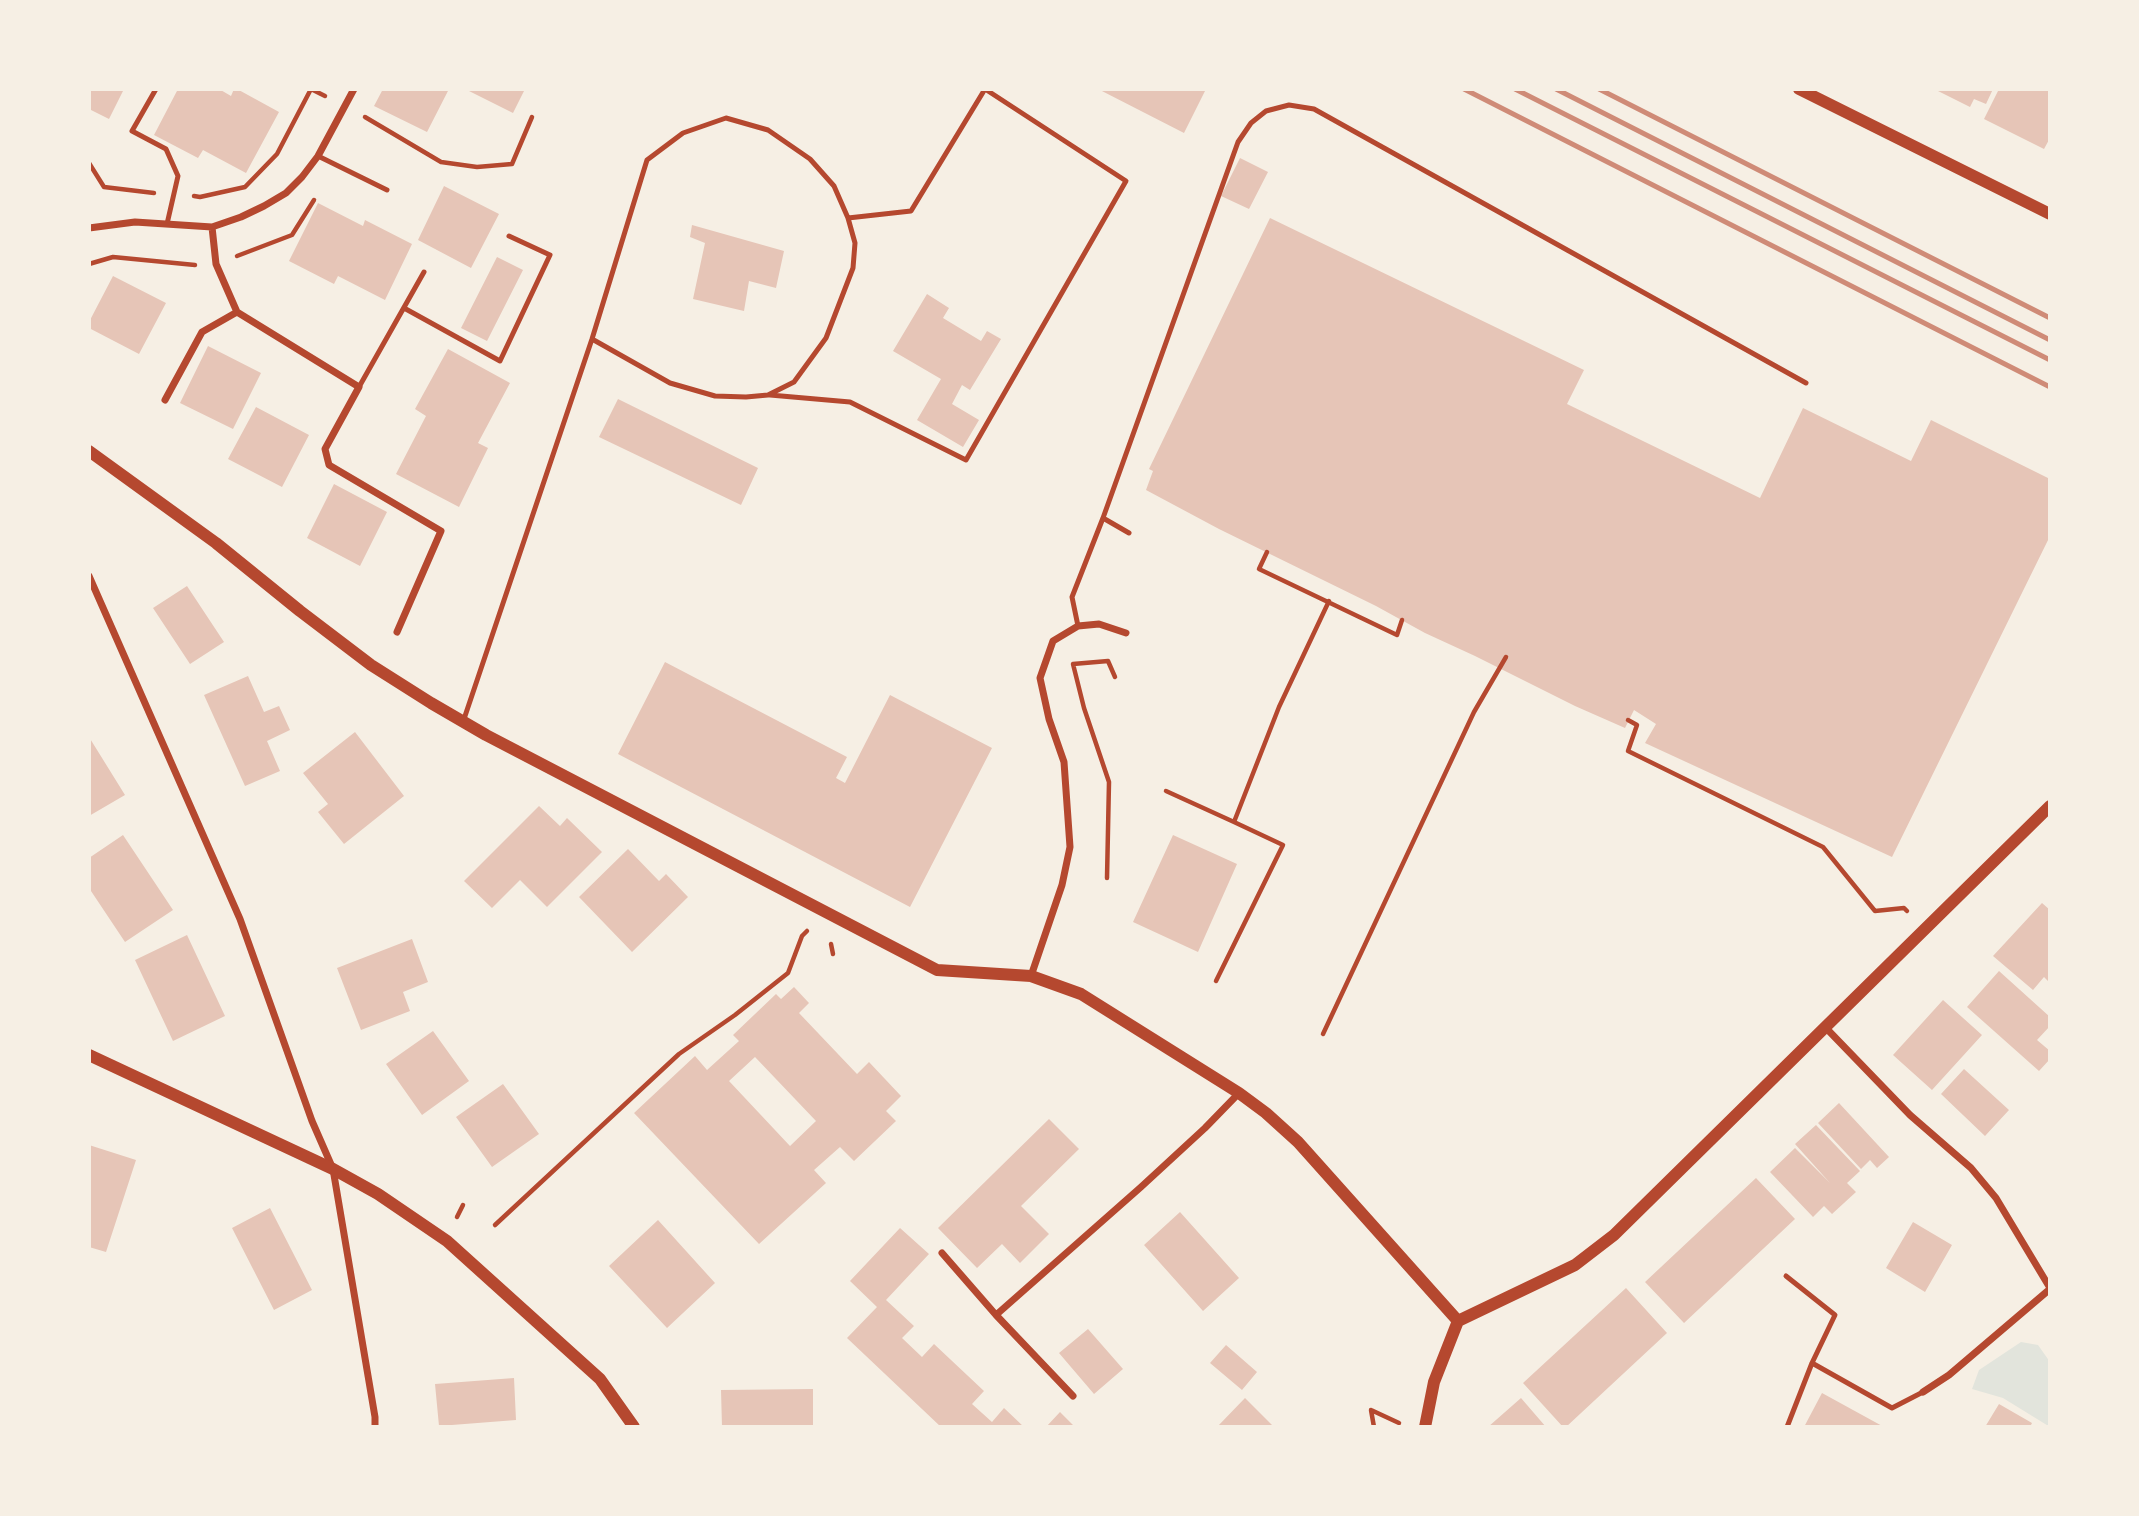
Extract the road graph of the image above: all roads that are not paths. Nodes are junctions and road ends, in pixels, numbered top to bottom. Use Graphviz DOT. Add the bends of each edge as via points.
graph roads {
  1 [pos="156,89"];
  2 [pos="354,89"];
  3 [pos="1799,89"];
  4 [pos="318,156"];
  5 [pos="387,190"];
  6 [pos="2050,214"];
  7 [pos="848,218"];
  8 [pos="167,224"];
  9 [pos="212,227"];
  10 [pos="89,228"];
  11 [pos="509,236"];
  12 [pos="424,272"];
  13 [pos="404,308"];
  14 [pos="237,312"];
  15 [pos="592,339"];
  16 [pos="1806,383"];
  17 [pos="359,387"];
  18 [pos="768,395"];
  19 [pos="165,400"];
  20 [pos="90,454"];
  21 [pos="1102,518"];
  22 [pos="1129,533"];
  23 [pos="89,576"];
  24 [pos="1079,626"];
  25 [pos="397,632"];
  26 [pos="1126,633"];
  27 [pos="463,722"];
  28 [pos="2050,806"];
  29 [pos="1031,976"];
  30 [pos="1826,1028"];
  31 [pos="89,1055"];
  32 [pos="1239,1093"];
  33 [pos="333,1169"];
  34 [pos="942,1253"];
  35 [pos="1786,1276"];
  36 [pos="2050,1289"];
  37 [pos="996,1315"];
  38 [pos="1458,1321"];
  39 [pos="1812,1363"];
  40 [pos="1923,1392"];
  41 [pos="1073,1396"];
  42 [pos="375,1427"];
  43 [pos="634,1427"];
  44 [pos="1425,1427"];
  45 [pos="1787,1427"];
  1 -- 8 [label="lane" via="132,131 166,149 178,176"];
  2 -- 4 [label="street"];
  3 -- 6 [label="street"];
  4 -- 5 [label="lane"];
  4 -- 9 [label="street" via="286,193"];
  7 -- 15 [label="lane" via="834,186 810,159 768,130 726,118 683,133 647,160"];
  7 -- 18 [label="lane" via="855,243 853,268 827,338 794,382"];
  7 -- 18 [label="lane" via="911,211 985,89 1126,181 967,460 850,402"];
  8 -- 9 [label="street"];
  8 -- 10 [label="street" via="135,222"];
  9 -- 14 [label="street" via="216,264"];
  11 -- 13 [label="lane" via="550,255 500,362"];
  12 -- 13 [label="lane"];
  13 -- 17 [label="lane"];
  14 -- 17 [label="street"];
  14 -- 19 [label="street" via="202,332"];
  15 -- 18 [label="lane" via="670,383 715,396"];
  15 -- 27 [label="lane"];
  16 -- 21 [label="lane" via="1314,109 1289,105 1266,111 1238,142"];
  17 -- 25 [label="street" via="325,449 330,465 441,531"];
  20 -- 27 [label="street" via="216,542 371,665"];
  21 -- 22 [label="lane"];
  21 -- 24 [label="lane" via="1072,597"];
  23 -- 33 [label="street" via="240,919"];
  24 -- 26 [label="street" via="1099,624"];
  24 -- 29 [label="street" via="1053,641 1040,678 1064,762 1070,846 1062,885"];
  27 -- 29 [label="street" via="937,970"];
  28 -- 30 [label="street"];
  29 -- 32 [label="street" via="1081,994"];
  30 -- 36 [label="street" via="1910,1115 1971,1168 1996,1198"];
  30 -- 38 [label="street" via="1594,1252 1557,1275"];
  31 -- 33 [label="street"];
  32 -- 37 [label="street"];
  32 -- 38 [label="street" via="1298,1142"];
  33 -- 42 [label="street"];
  33 -- 43 [label="street" via="447,1241 600,1379"];
  34 -- 37 [label="street"];
  35 -- 39 [label="lane" via="1835,1315"];
  36 -- 40 [label="street"];
  37 -- 41 [label="street"];
  38 -- 44 [label="street" via="1434,1382"];
  39 -- 40 [label="lane" via="1892,1408"];
  39 -- 45 [label="lane"];
}
